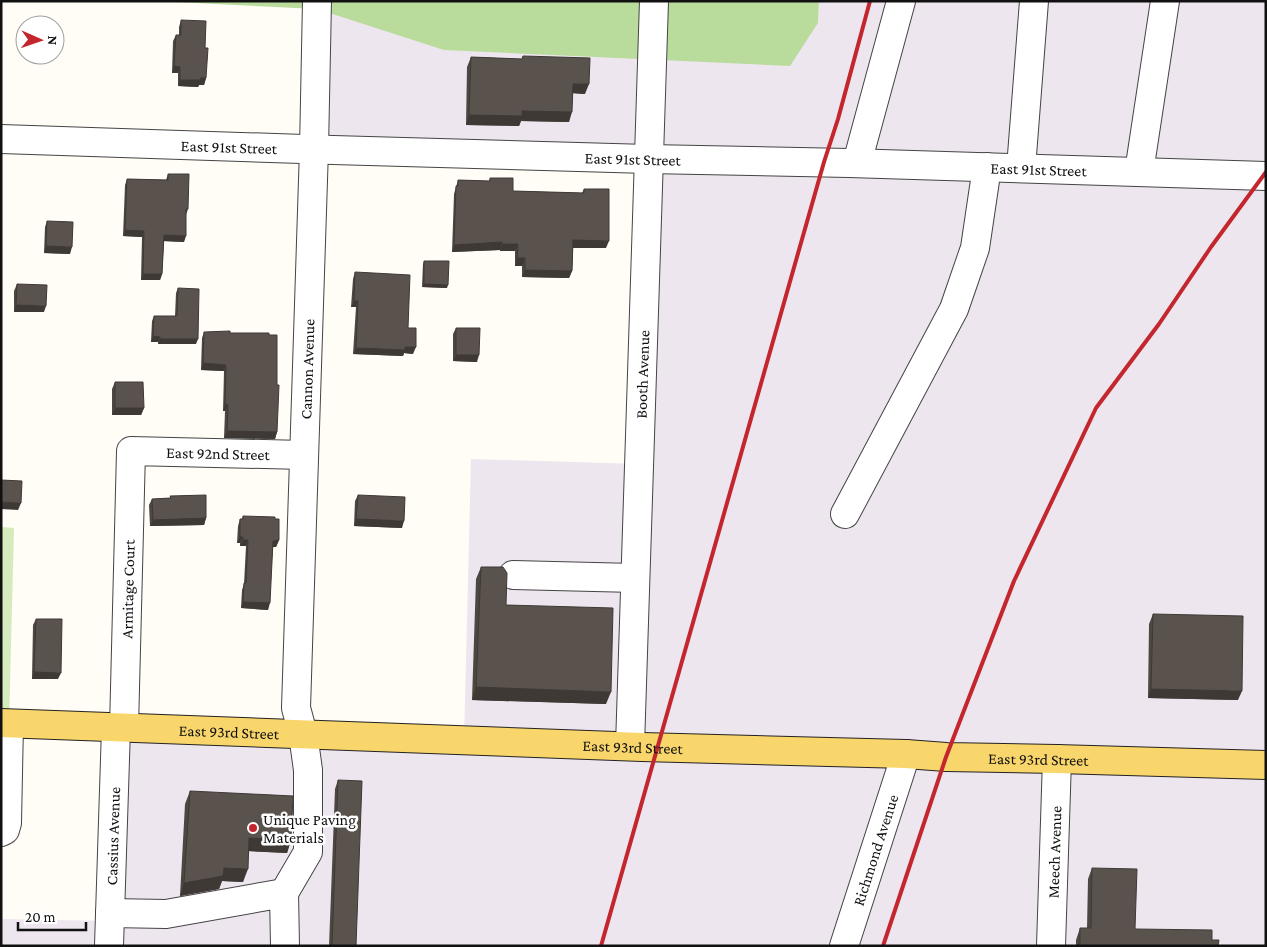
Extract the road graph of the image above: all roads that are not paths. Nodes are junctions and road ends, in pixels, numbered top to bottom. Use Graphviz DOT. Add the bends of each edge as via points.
graph roads {
  1 [pos="317,1"];
  2 [pos="654,1"];
  3 [pos="902,1"];
  4 [pos="1034,1"];
  5 [pos="1165,1"];
  6 [pos="1,139"];
  7 [pos="314,149"];
  8 [pos="648,159"];
  9 [pos="857,163"];
  10 [pos="987,167"];
  11 [pos="1021,168"];
  12 [pos="1140,172"];
  13 [pos="1266,176"];
  14 [pos="131,451"];
  15 [pos="304,455"];
  16 [pos="845,514"];
  17 [pos="513,575"];
  18 [pos="635,578"];
  19 [pos="5,723"];
  20 [pos="120,728"];
  21 [pos="303,734"];
  22 [pos="630,746"];
  23 [pos="906,754"];
  24 [pos="1057,759"];
  25 [pos="1266,765"];
  26 [pos="1,832"];
  27 [pos="284,893"];
  28 [pos="110,913"];
  29 [pos="109,946"];
  30 [pos="285,946"];
  31 [pos="844,946"];
  32 [pos="1051,946"];
  1 -- 7 [label="street, Cannon Avenue"];
  2 -- 8 [label="street, Booth Avenue"];
  3 -- 9 [label="street"];
  4 -- 11 [label="street"];
  5 -- 12 [label="street"];
  6 -- 7 [label="street, East 91st Street"];
  7 -- 8 [label="street, East 91st Street"];
  7 -- 15 [label="street, Cannon Avenue"];
  8 -- 9 [label="street, East 91st Street"];
  8 -- 18 [label="street, Booth Avenue"];
  9 -- 10 [label="street, East 91st Street"];
  10 -- 11 [label="street, East 91st Street"];
  10 -- 16 [label="street" via="975,248 954,309"];
  11 -- 12 [label="street, East 91st Street"];
  12 -- 13 [label="street, East 91st Street"];
  14 -- 15 [label="street, East 92nd Street"];
  14 -- 20 [label="street, Armitage Court"];
  15 -- 21 [label="street, Cannon Avenue" via="296,708"];
  17 -- 18 [label="street"];
  18 -- 22 [label="street, Booth Avenue"];
  19 -- 20 [label="main road, East 93rd Street"];
  19 -- 26 [label="street" via="7,823"];
  20 -- 21 [label="main road, East 93rd Street"];
  20 -- 28 [label="street, Cassius Avenue"];
  21 -- 22 [label="main road, East 93rd Street"];
  21 -- 27 [label="street, Cannon Avenue" via="308,770 308,852"];
  22 -- 23 [label="main road, East 93rd Street"];
  23 -- 24 [label="main road, East 93rd Street"];
  23 -- 31 [label="street, Richmond Avenue"];
  24 -- 25 [label="main road, East 93rd Street"];
  24 -- 32 [label="street, Meech Avenue"];
  27 -- 28 [label="street" via="166,914"];
  27 -- 30 [label="street"];
  28 -- 29 [label="street, Cassius Avenue"];
}
